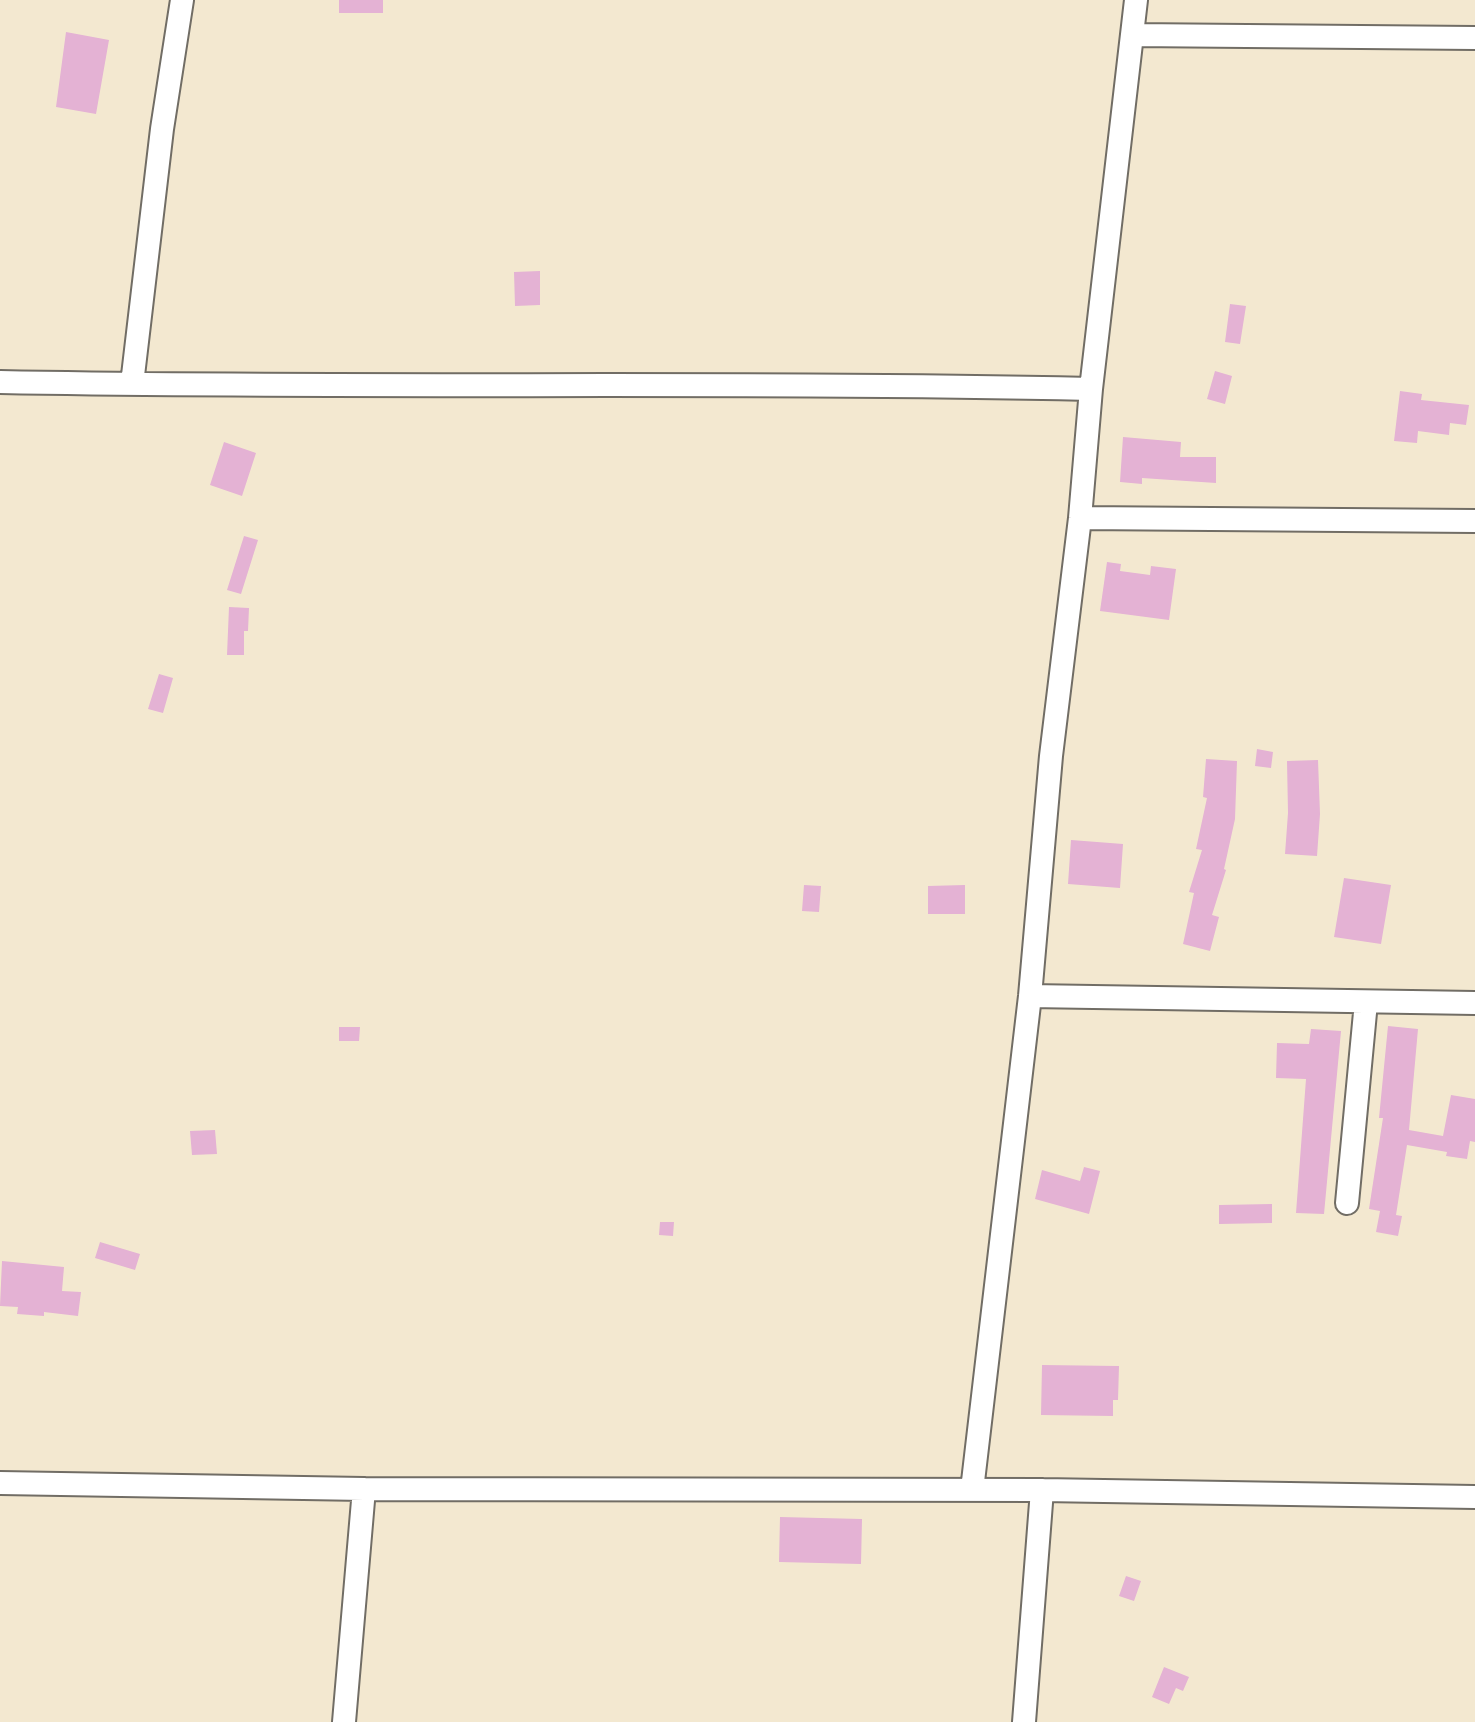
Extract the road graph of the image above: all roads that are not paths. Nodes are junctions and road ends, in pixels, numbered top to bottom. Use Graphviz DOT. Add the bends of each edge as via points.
graph roads {
  1 [pos="182,0"];
  2 [pos="1136,0"];
  3 [pos="1133,35"];
  4 [pos="1475,38"];
  5 [pos="0,382"];
  6 [pos="132,384"];
  7 [pos="1091,389"];
  8 [pos="1080,518"];
  9 [pos="1475,521"];
  10 [pos="1030,996"];
  11 [pos="1366,1002"];
  12 [pos="1475,1003"];
  13 [pos="1347,1203"];
  14 [pos="0,1483"];
  15 [pos="364,1489"];
  16 [pos="972,1490"];
  17 [pos="1042,1490"];
  18 [pos="1475,1497"];
  19 [pos="344,1722"];
  20 [pos="1024,1722"];
  1 -- 6 [label="street"];
  2 -- 3 [label="street"];
  3 -- 4 [label="street"];
  3 -- 7 [label="street"];
  5 -- 6 [label="street"];
  6 -- 7 [label="street"];
  7 -- 8 [label="street"];
  8 -- 9 [label="street"];
  8 -- 10 [label="street" via="1051,756"];
  10 -- 11 [label="street"];
  10 -- 16 [label="street"];
  11 -- 12 [label="street"];
  11 -- 13 [label="street"];
  14 -- 15 [label="street"];
  15 -- 16 [label="street"];
  15 -- 19 [label="street"];
  16 -- 17 [label="street"];
  17 -- 18 [label="street"];
  17 -- 20 [label="street"];
}
